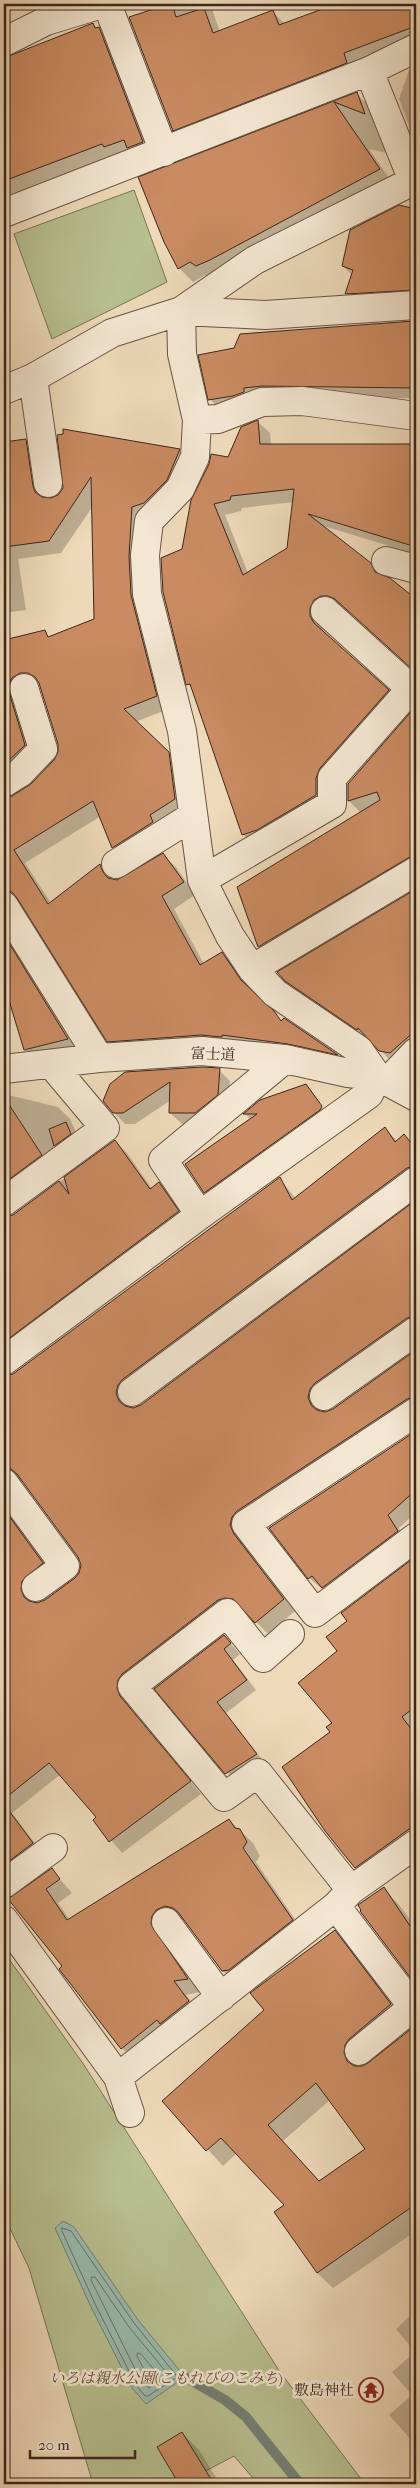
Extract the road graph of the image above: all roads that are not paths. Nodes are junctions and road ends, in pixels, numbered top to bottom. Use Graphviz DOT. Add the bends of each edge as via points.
graph roads {
  1 [pos="102,4"];
  2 [pos="108,4"];
  3 [pos="4,42"];
  4 [pos="416,48"];
  5 [pos="369,71"];
  6 [pos="164,152"];
  7 [pos="414,182"];
  8 [pos="4,213"];
  9 [pos="416,305"];
  10 [pos="181,311"];
  11 [pos="33,378"];
  12 [pos="4,390"];
  13 [pos="416,416"];
  14 [pos="197,420"];
  15 [pos="48,483"];
  16 [pos="386,561"];
  17 [pos="416,569"];
  18 [pos="325,611"];
  19 [pos="414,686"];
  20 [pos="24,688"];
  21 [pos="4,783"];
  22 [pos="193,816"];
  23 [pos="116,864"];
  24 [pos="416,871"];
  25 [pos="202,880"];
  26 [pos="4,906"];
  27 [pos="252,969"];
  28 [pos="416,1052"];
  29 [pos="99,1058"];
  30 [pos="286,1059"];
  31 [pos="52,1065"];
  32 [pos="4,1070"];
  33 [pos="383,1079"];
  34 [pos="416,1097"];
  35 [pos="416,1181"];
  36 [pos="4,1202"];
  37 [pos="200,1215"];
  38 [pos="416,1331"];
  39 [pos="4,1361"];
  40 [pos="132,1392"];
  41 [pos="324,1396"];
  42 [pos="416,1412"];
  43 [pos="4,1483"];
  44 [pos="416,1537"];
  45 [pos="36,1587"];
  46 [pos="290,1634"];
  47 [pos="416,1844"];
  48 [pos="54,1848"];
  49 [pos="4,1884"];
  50 [pos="343,1898"];
  51 [pos="4,1920"];
  52 [pos="166,1922"];
  53 [pos="221,1997"];
  54 [pos="359,2051"];
  55 [pos="118,2077"];
  56 [pos="130,2113"];
  1 -- 3 [label="street" via="46,20"];
  2 -- 6 [label="street"];
  4 -- 5 [label="street"];
  5 -- 6 [label="street"];
  5 -- 7 [label="street"];
  6 -- 8 [label="street"];
  7 -- 10 [label="street" via="255,260"];
  9 -- 10 [label="street" via="265,315"];
  10 -- 11 [label="street" via="112,333"];
  10 -- 14 [label="street" via="182,354"];
  11 -- 12 [label="street"];
  11 -- 15 [label="street"];
  13 -- 14 [label="street" via="302,401 262,402 218,419"];
  14 -- 22 [label="street" via="195,457 180,489 150,521 145,555 147,594 182,731"];
  16 -- 17 [label="street"];
  18 -- 19 [label="street"];
  19 -- 25 [label="street" via="332,778 332,804"];
  20 -- 21 [label="street" via="43,749 20,773"];
  22 -- 23 [label="street"];
  22 -- 25 [label="street"];
  24 -- 27 [label="street"];
  25 -- 27 [label="street" via="230,936"];
  26 -- 29 [label="street"];
  27 -- 33 [label="street" via="275,993 359,1050"];
  28 -- 33 [label="street"];
  29 -- 30 [label="street, 富士道" via="202,1051"];
  29 -- 31 [label="street, 富士道"];
  30 -- 33 [label="street, 富士道"];
  30 -- 37 [label="street" via="163,1160"];
  31 -- 32 [label="street, 富士道"];
  31 -- 36 [label="street" via="105,1128"];
  33 -- 34 [label="street, 富士道"];
  33 -- 37 [label="street" via="368,1094"];
  35 -- 40 [label="street"];
  37 -- 39 [label="street"];
  38 -- 41 [label="street"];
  42 -- 44 [label="street" via="246,1524 315,1613"];
  43 -- 45 [label="street" via="65,1566"];
  46 -- 50 [label="street" via="264,1658 227,1613 132,1686 224,1797 258,1773"];
  47 -- 50 [label="street"];
  48 -- 49 [label="street"];
  50 -- 53 [label="street"];
  50 -- 54 [label="street" via="413,2007"];
  51 -- 55 [label="street"];
  52 -- 53 [label="street"];
  53 -- 55 [label="street"];
  55 -- 56 [label="street"];
}
